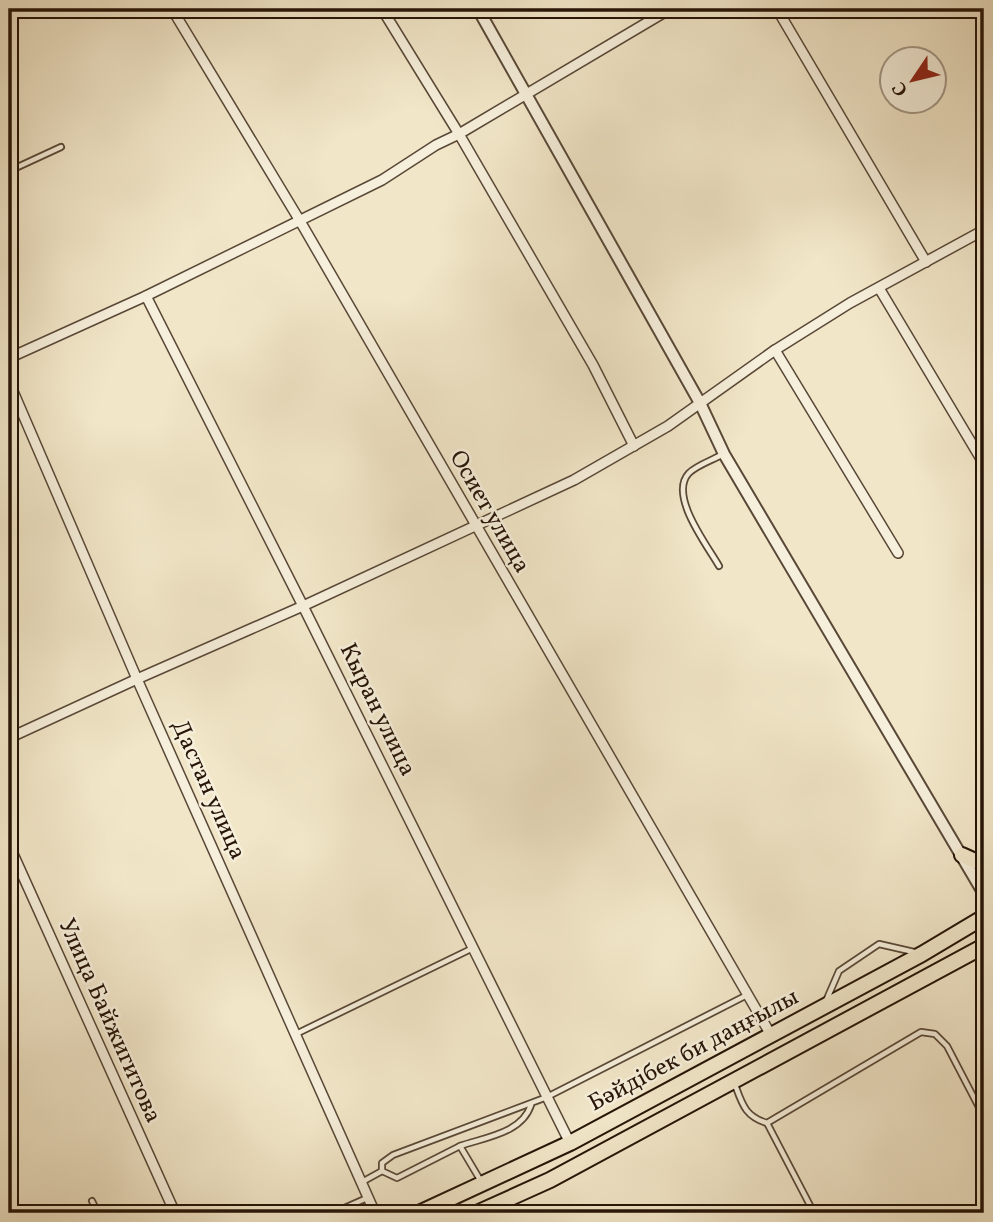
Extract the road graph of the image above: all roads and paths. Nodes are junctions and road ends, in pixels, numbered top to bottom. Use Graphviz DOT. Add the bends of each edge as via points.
graph roads {
  1 [pos="172,9"];
  2 [pos="382,9"];
  3 [pos="478,9"];
  4 [pos="670,9"];
  5 [pos="777,9"];
  6 [pos="527,93"];
  7 [pos="459,134"];
  8 [pos="61,146"];
  9 [pos="9,171"];
  10 [pos="299,221"];
  11 [pos="984,230"];
  12 [pos="926,261"];
  13 [pos="879,288"];
  14 [pos="146,296"];
  15 [pos="775,350"];
  16 [pos="9,358"];
  17 [pos="9,382"];
  18 [pos="701,403"];
  19 [pos="634,446"];
  20 [pos="724,454"];
  21 [pos="984,464"];
  22 [pos="475,525"];
  23 [pos="898,553"];
  24 [pos="719,566"];
  25 [pos="303,606"];
  26 [pos="137,678"];
  27 [pos="9,738"];
  28 [pos="9,845"];
  29 [pos="962,855"];
  30 [pos="984,864"];
  31 [pos="984,894"];
  32 [pos="984,917"];
  33 [pos="984,946"];
  34 [pos="473,948"];
  35 [pos="922,954"];
  36 [pos="747,995"];
  37 [pos="823,1007"];
  38 [pos="295,1034"];
  39 [pos="771,1035"];
  40 [pos="734,1081"];
  41 [pos="547,1097"];
  42 [pos="532,1103"];
  43 [pos="984,1117"];
  44 [pos="767,1123"];
  45 [pos="570,1143"];
  46 [pos="460,1146"];
  47 [pos="382,1171"];
  48 [pos="361,1182"];
  49 [pos="482,1184"];
  50 [pos="368,1197"];
  51 [pos="92,1201"];
  52 [pos="99,1213"];
  53 [pos="175,1213"];
  54 [pos="333,1213"];
  55 [pos="375,1213"];
  56 [pos="419,1213"];
  57 [pos="477,1213"];
  58 [pos="814,1213"];
  1 -- 10 [label="street, Осиет улица"];
  2 -- 7 [label="street"];
  3 -- 6 [label="street"];
  4 -- 6 [label="street"];
  5 -- 12 [label="street"];
  6 -- 7 [label="street"];
  6 -- 18 [label="street"];
  7 -- 10 [label="street" via="382,180"];
  7 -- 19 [label="street" via="593,365"];
  8 -- 9 [label="lane"];
  10 -- 14 [label="street"];
  10 -- 22 [label="street, Осиет улица"];
  11 -- 12 [label="street"];
  12 -- 13 [label="street"];
  13 -- 15 [label="street"];
  13 -- 21 [label="street"];
  14 -- 16 [label="street"];
  14 -- 25 [label="street, Кыран улица"];
  15 -- 18 [label="street"];
  15 -- 23 [label="street"];
  17 -- 26 [label="street, Дастан улица"];
  18 -- 19 [label="street"];
  18 -- 20 [label="street"];
  19 -- 22 [label="street" via="574,480"];
  20 -- 24 [label="lane" via="689,473 682,488 684,503"];
  20 -- 29 [label="street"];
  22 -- 25 [label="street"];
  22 -- 36 [label="street, Осиет улица"];
  25 -- 26 [label="street"];
  25 -- 34 [label="street, Кыран улица"];
  26 -- 27 [label="street"];
  26 -- 38 [label="street, Дастан улица"];
  28 -- 53 [label="street, Улица Байжигитова"];
  29 -- 30 [label="main road"];
  29 -- 31 [label="street"];
  32 -- 35 [label="main road, Бәйдібек би даңғылы"];
  33 -- 40 [label="main road, Бәйдібек би даңғылы"];
  34 -- 38 [label="lane"];
  34 -- 41 [label="street, Кыран улица"];
  35 -- 37 [label="main road, Бәйдібек би даңғылы"];
  35 -- 37 [label="lane" via="880,944 839,971"];
  36 -- 39 [label="street, Осиет улица"];
  36 -- 41 [label="lane"];
  37 -- 39 [label="main road, Бәйдібек би даңғылы"];
  38 -- 48 [label="street, Дастан улица"];
  39 -- 45 [label="main road, Бәйдібек би даңғылы"];
  40 -- 44 [label="lane" via="746,1110"];
  40 -- 57 [label="main road, Бәйдібек би даңғылы" via="550,1180"];
  41 -- 42 [label="lane"];
  41 -- 45 [label="street, Кыран улица"];
  42 -- 46 [label="lane" via="527,1117 511,1129"];
  42 -- 47 [label="lane" via="393,1155 382,1163"];
  43 -- 44 [label="lane" via="947,1046 935,1034 921,1032"];
  44 -- 58 [label="lane"];
  45 -- 49 [label="main road, Бәйдібек би даңғылы"];
  46 -- 47 [label="lane" via="397,1178"];
  46 -- 49 [label="lane"];
  47 -- 48 [label="lane"];
  48 -- 50 [label="street, Дастан улица"];
  49 -- 56 [label="main road, Бәйдібек би даңғылы"];
  50 -- 54 [label="lane"];
  50 -- 55 [label="street, Дастан улица"];
  51 -- 52 [label="lane"];
}
